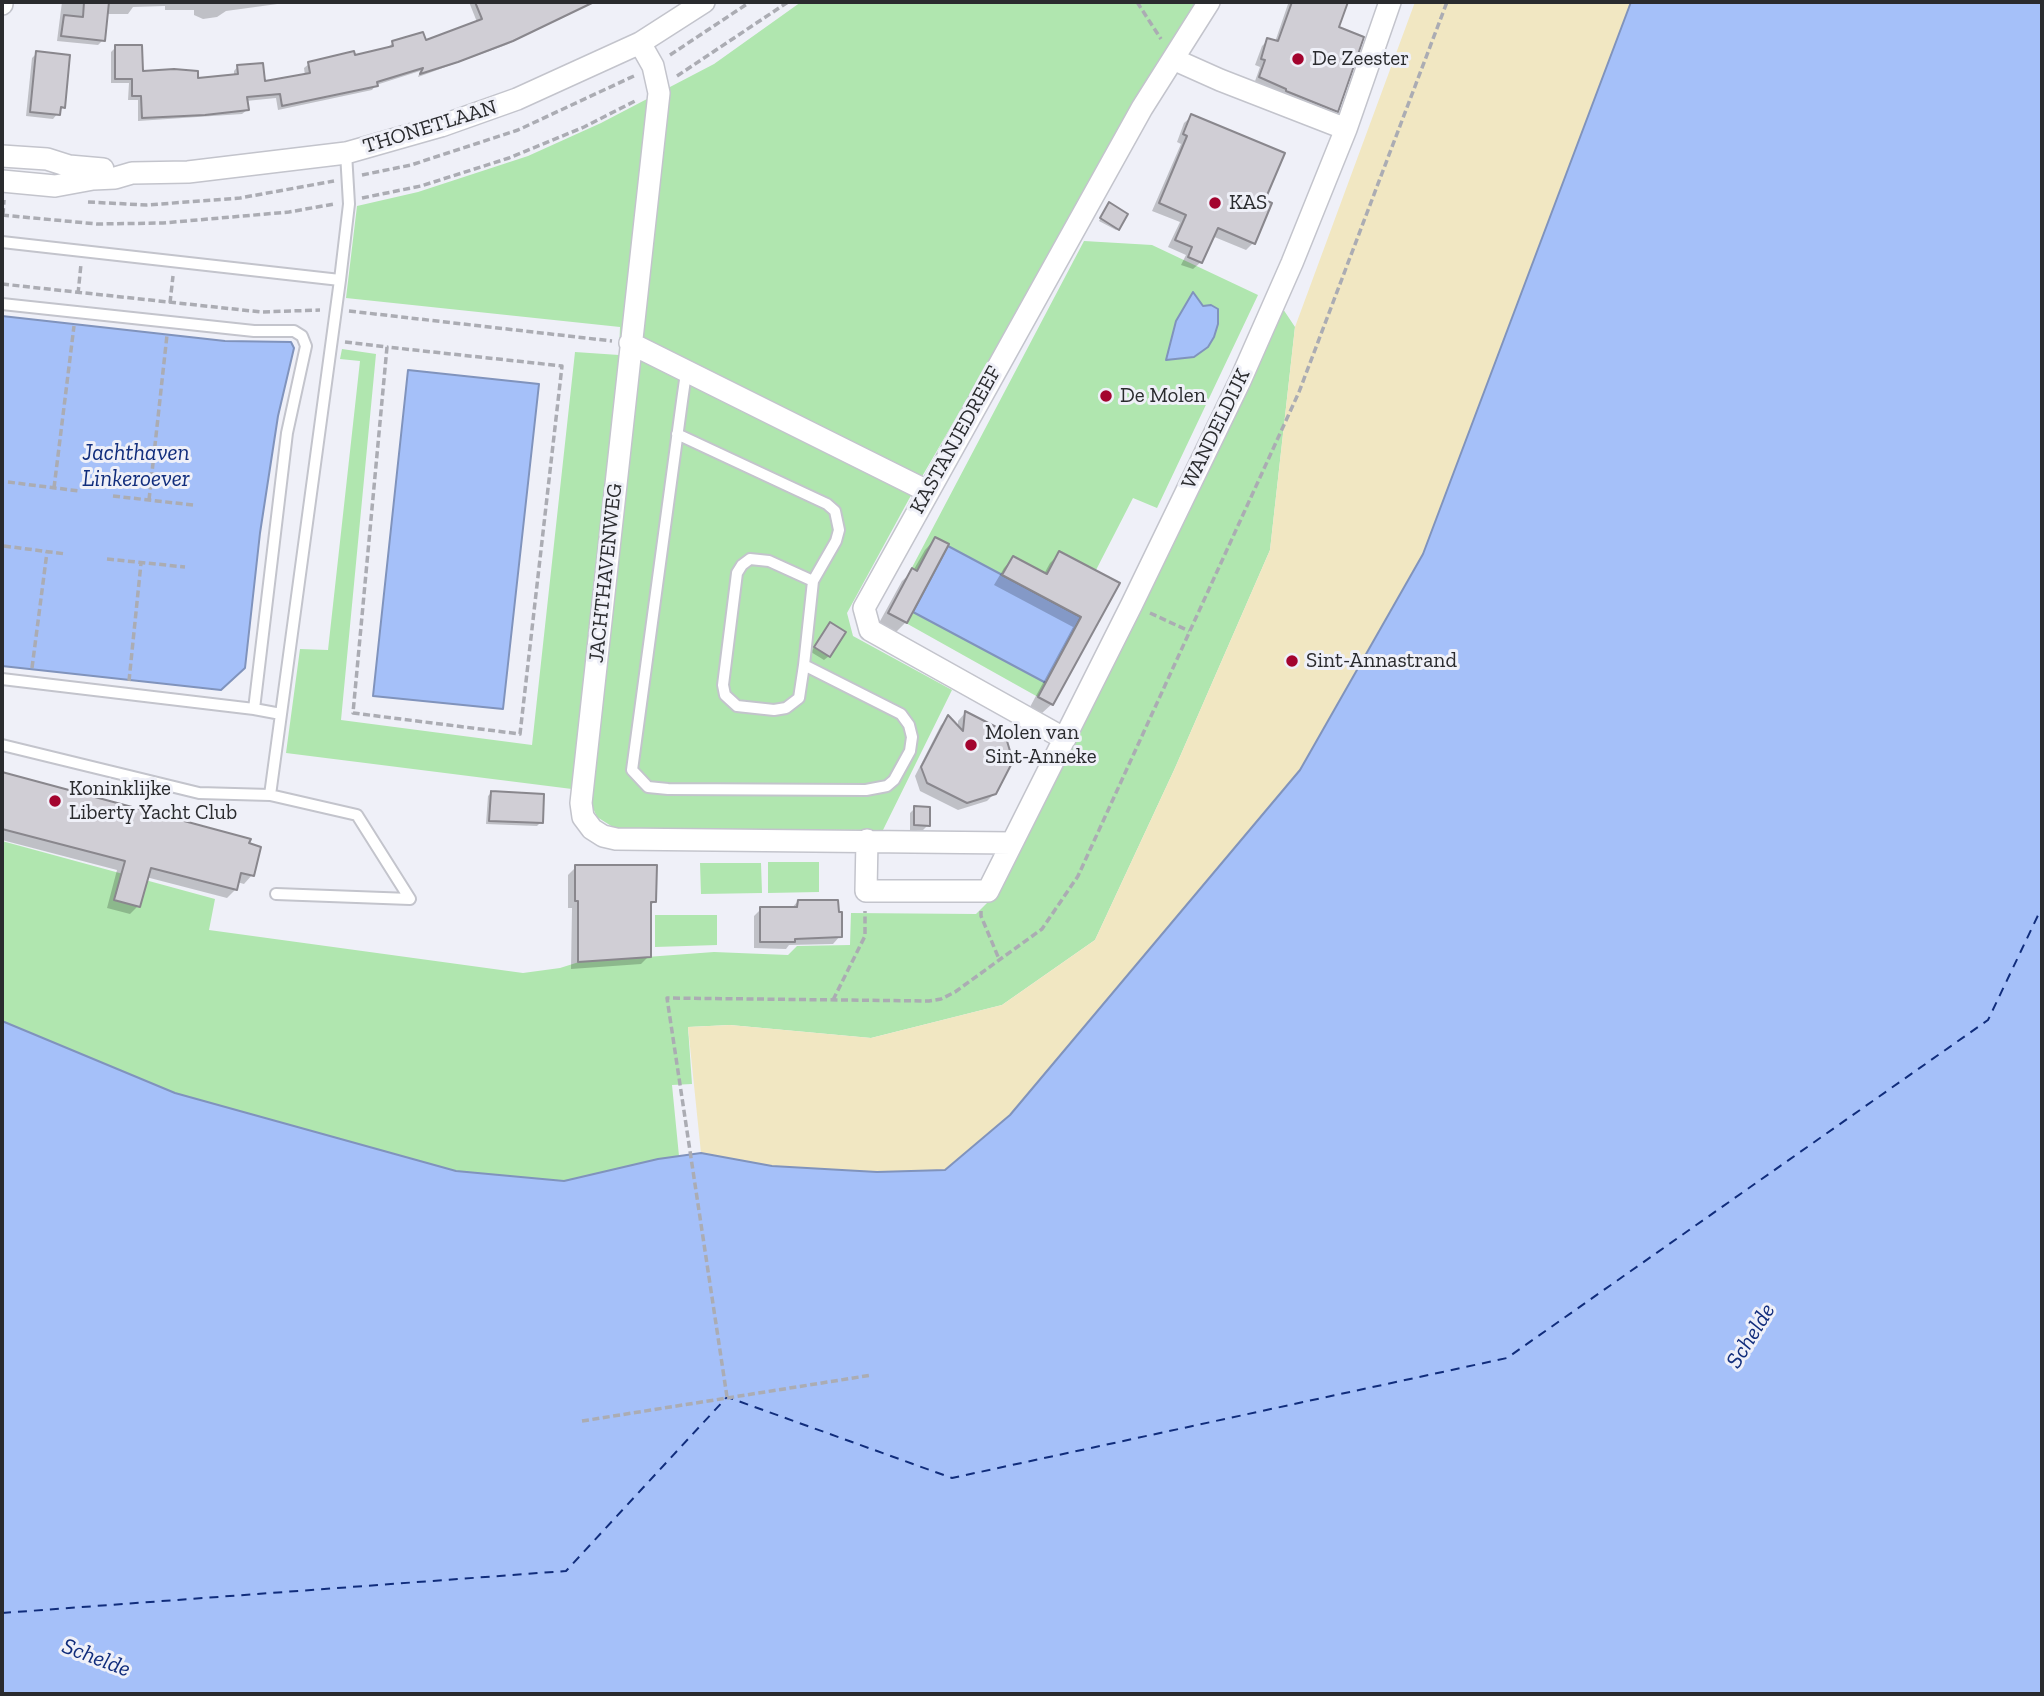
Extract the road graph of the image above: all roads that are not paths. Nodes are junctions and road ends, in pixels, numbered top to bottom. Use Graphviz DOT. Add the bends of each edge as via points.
graph roads {
  1 [pos="704,2"];
  2 [pos="1209,2"];
  3 [pos="1390,2"];
  4 [pos="640,43"];
  5 [pos="1173,59"];
  6 [pos="1346,129"];
  7 [pos="346,153"];
  8 [pos="2,156"];
  9 [pos="132,173"];
  10 [pos="2,181"];
  11 [pos="2,242"];
  12 [pos="340,280"];
  13 [pos="2,304"];
  14 [pos="630,343"];
  15 [pos="686,373"];
  16 [pos="677,434"];
  17 [pos="927,491"];
  18 [pos="813,581"];
  19 [pos="804,665"];
  20 [pos="2,679"];
  21 [pos="254,709"];
  22 [pos="281,714"];
  23 [pos="1065,739"];
  24 [pos="2,745"];
  25 [pos="270,795"];
  26 [pos="867,840"];
  27 [pos="1012,843"];
  28 [pos="276,894"];
  1 -- 4 [label="street, THONETLAAN"];
  2 -- 5 [label="street, KASTANJEDREEF"];
  3 -- 6 [label="street, WANDELDIJK"];
  4 -- 7 [label="street, THONETLAAN" via="483,113"];
  4 -- 14 [label="street, JACHTHAVENWEG" via="653,66 659,101"];
  5 -- 6 [label="street"];
  5 -- 17 [label="street, KASTANJEDREEF"];
  6 -- 23 [label="street, WANDELDIJK" via="1245,370"];
  7 -- 9 [label="street, THONETLAAN" via="188,172"];
  7 -- 12 [label="lane" via="348,201"];
  8 -- 9 [label="street, THONETLAAN"];
  9 -- 10 [label="street, THONETLAAN" via="55,186"];
  11 -- 12 [label="lane"];
  12 -- 22 [label="lane"];
  13 -- 21 [label="lane" via="254,331 294,331 302,337 306,346 287,433"];
  14 -- 15 [label="street"];
  14 -- 26 [label="street, JACHTHAVENWEG" via="583,817 592,829 616,839"];
  15 -- 16 [label="lane"];
  15 -- 17 [label="street"];
  16 -- 18 [label="lane" via="835,511 836,541"];
  16 -- 19 [label="lane" via="632,770 648,787 668,789 866,790 887,786 910,751 909,725 901,714"];
  17 -- 23 [label="street, KASTANJEDREEF" via="864,608 870,630"];
  18 -- 19 [label="lane"];
  18 -- 19 [label="lane" via="769,561 750,559 742,565 737,573 725,695 737,706 786,708 799,698"];
  20 -- 21 [label="lane"];
  21 -- 22 [label="lane"];
  22 -- 25 [label="lane"];
  23 -- 27 [label="street, WANDELDIJK"];
  24 -- 25 [label="lane" via="199,793"];
  25 -- 28 [label="lane" via="357,815 410,900"];
  26 -- 27 [label="street, JACHTHAVENWEG"];
  26 -- 27 [label="street" via="866,891 988,891"];
}
